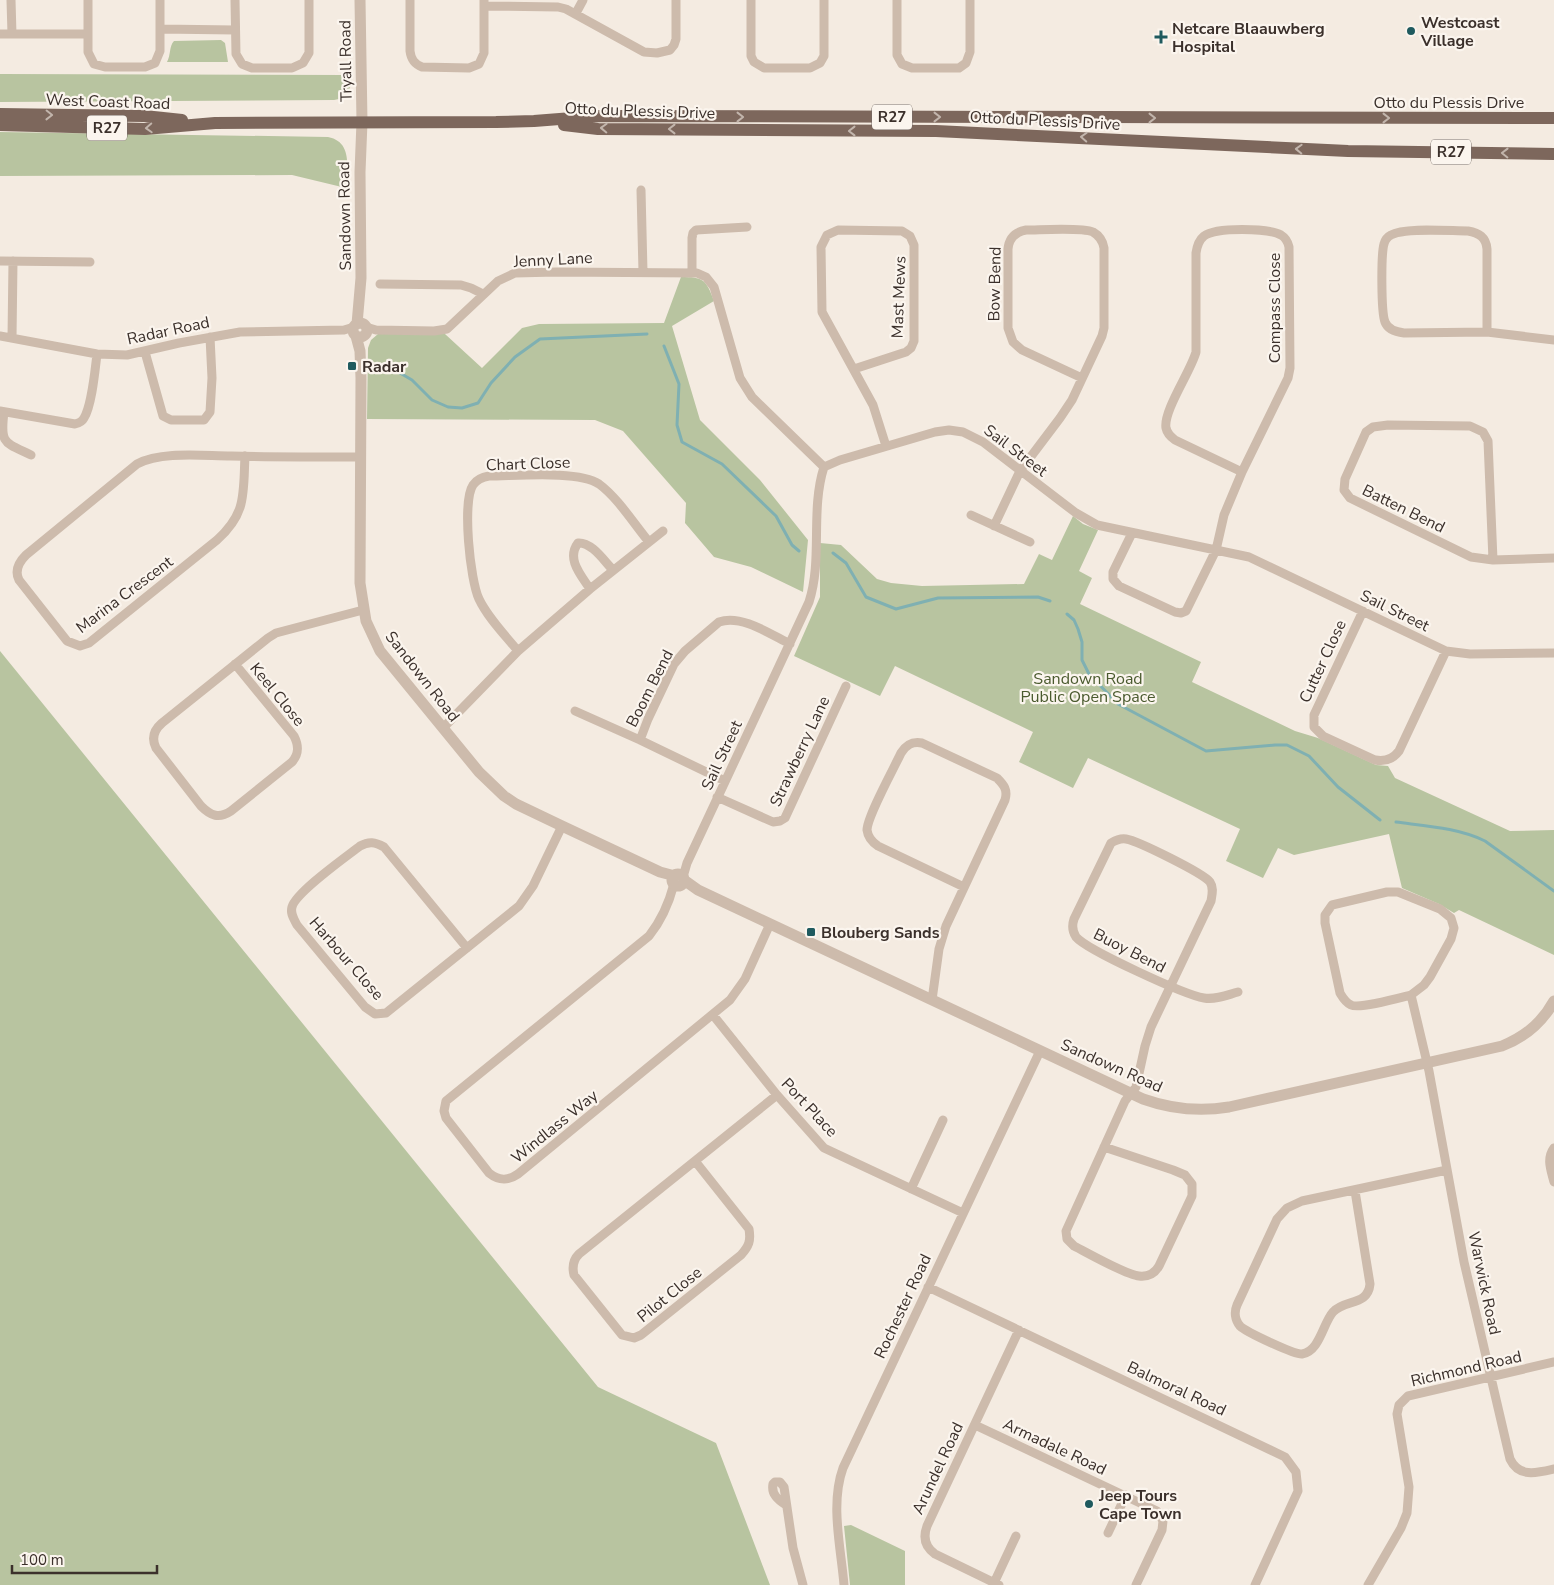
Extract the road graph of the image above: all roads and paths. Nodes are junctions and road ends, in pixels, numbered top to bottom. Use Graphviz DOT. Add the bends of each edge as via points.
graph roads {
  1 [pos="12,0"];
  2 [pos="88,0"];
  3 [pos="160,0"];
  4 [pos="235,0"];
  5 [pos="309,0"];
  6 [pos="360,0"];
  7 [pos="410,0"];
  8 [pos="583,0"];
  9 [pos="676,0"];
  10 [pos="751,0"];
  11 [pos="824,0"];
  12 [pos="897,0"];
  13 [pos="970,0"];
  14 [pos="484,3"];
  15 [pos="576,13"];
  16 [pos="160,29"];
  17 [pos="235,30"];
  18 [pos="0,34"];
  19 [pos="12,34"];
  20 [pos="88,34"];
  21 [pos="0,114"];
  22 [pos="1554,118"];
  23 [pos="534,121"];
  24 [pos="362,122"];
  25 [pos="214,123"];
  26 [pos="0,125"];
  27 [pos="1554,154"];
  28 [pos="641,190"];
  29 [pos="747,227"];
  30 [pos="0,261"];
  31 [pos="12,261"];
  32 [pos="90,262"];
  33 [pos="643,272"];
  34 [pos="692,272"];
  35 [pos="380,284"];
  36 [pos="483,294"];
  37 [pos="360,330"];
  38 [pos="1487,332"];
  39 [pos="0,336"];
  40 [pos="210,337"];
  41 [pos="12,338"];
  42 [pos="1554,340"];
  43 [pos="145,352"];
  44 [pos="97,354"];
  45 [pos="854,369"];
  46 [pos="1082,378"];
  47 [pos="2,411"];
  48 [pos="886,446"];
  49 [pos="31,455"];
  50 [pos="245,456"];
  51 [pos="361,457"];
  52 [pos="824,468"];
  53 [pos="1020,471"];
  54 [pos="1242,472"];
  55 [pos="971,515"];
  56 [pos="994,526"];
  57 [pos="663,531"];
  58 [pos="1132,533"];
  59 [pos="649,542"];
  60 [pos="1030,542"];
  61 [pos="1216,550"];
  62 [pos="1554,558"];
  63 [pos="1493,560"];
  64 [pos="613,570"];
  65 [pos="590,589"];
  66 [pos="363,610"];
  67 [pos="1362,611"];
  68 [pos="790,644"];
  69 [pos="518,651"];
  70 [pos="1446,651"];
  71 [pos="1554,653"];
  72 [pos="235,664"];
  73 [pos="846,686"];
  74 [pos="575,711"];
  75 [pos="443,728"];
  76 [pos="640,740"];
  77 [pos="725,781"];
  78 [pos="717,797"];
  79 [pos="562,826"];
  80 [pos="678,880"];
  81 [pos="964,887"];
  82 [pos="770,924"];
  83 [pos="467,948"];
  84 [pos="1170,987"];
  85 [pos="1238,992"];
  86 [pos="1411,995"];
  87 [pos="932,1000"];
  88 [pos="1554,1001"];
  89 [pos="713,1015"];
  90 [pos="1040,1051"];
  91 [pos="1427,1063"];
  92 [pos="1131,1094"];
  93 [pos="776,1095"];
  94 [pos="943,1120"];
  95 [pos="1104,1147"];
  96 [pos="1554,1148"];
  97 [pos="695,1161"];
  98 [pos="1447,1170"];
  99 [pos="1554,1182"];
  100 [pos="911,1189"];
  101 [pos="1355,1190"];
  102 [pos="963,1213"];
  103 [pos="928,1287"];
  104 [pos="1020,1330"];
  105 [pos="1554,1362"];
  106 [pos="1490,1377"];
  107 [pos="975,1424"];
  108 [pos="1554,1469"];
  109 [pos="1126,1495"];
  110 [pos="786,1505"];
  111 [pos="1108,1533"];
  112 [pos="1016,1536"];
  113 [pos="997,1584"];
  114 [pos="803,1585"];
  115 [pos="844,1585"];
  116 [pos="1136,1585"];
  117 [pos="1255,1585"];
  118 [pos="1368,1585"];
  1 -- 19 [label="street"];
  2 -- 20 [label="street"];
  3 -- 16 [label="street"];
  4 -- 17 [label="street"];
  5 -- 17 [label="street" via="309,53 296,67 245,66 236,54"];
  6 -- 24 [label="street, Tryall Road"];
  7 -- 14 [label="street" via="411,57 422,67 469,68 479,64 484,53"];
  8 -- 15 [label="street"];
  9 -- 15 [label="street" via="675,43 665,52 644,52"];
  10 -- 11 [label="street" via="751,56 764,68 810,68 820,63 824,56"];
  12 -- 13 [label="street" via="897,55 902,64 912,68 958,68 966,63 970,52"];
  14 -- 15 [label="street" via="558,7"];
  16 -- 17 [label="street"];
  16 -- 20 [label="street" via="158,58 148,67 101,67 94,64 89,56"];
  18 -- 19 [label="street"];
  19 -- 20 [label="street"];
  21 -- 25 [label="main road, West Coast Road / R27, one-way" via="144,116"];
  23 -- 22 [label="main road, Otto du Plessis Drive / R27, one-way" via="598,116"];
  23 -- 24 [label="main road, Otto du Plessis Drive / R27"];
  27 -- 23 [label="main road, Otto du Plessis Drive / R27, one-way" via="1348,151 936,131 598,128"];
  24 -- 25 [label="main road, West Coast Road / R27"];
  24 -- 37 [label="street, Sandown Road"];
  25 -- 26 [label="main road, West Coast Road / R27, one-way" via="145,129"];
  28 -- 33 [label="street"];
  29 -- 34 [label="street" via="695,231"];
  30 -- 31 [label="street"];
  31 -- 32 [label="street"];
  31 -- 41 [label="street"];
  33 -- 34 [label="street, Jenny Lane"];
  33 -- 36 [label="street, Jenny Lane" via="521,272 504,278"];
  34 -- 52 [label="street" via="706,276 714,287 744,387"];
  35 -- 36 [label="street" via="461,285"];
  36 -- 37 [label="street, Jenny Lane" via="447,329"];
  37 -- 40 [label="street, Radar Road" via="240,332"];
  37 -- 51 [label="street, Sandown Road"];
  38 -- 38 [label="street" via="1404,333 1388,326 1383,316 1386,238 1409,231 1468,231 1483,237 1487,249"];
  38 -- 42 [label="street"];
  39 -- 41 [label="street, Radar Road"];
  40 -- 43 [label="street, Radar Road"];
  40 -- 43 [label="street" via="210,412 204,420 172,420 163,416"];
  41 -- 44 [label="street, Radar Road"];
  43 -- 44 [label="street, Radar Road"];
  44 -- 47 [label="street" via="89,404 81,422 75,424"];
  45 -- 45 [label="street, Mast Mews" via="822,312 822,243 827,235 838,230 902,231 910,236 914,245 914,341 906,352"];
  45 -- 48 [label="street, Mast Mews" via="873,405"];
  46 -- 46 [label="street, Bow Bend" via="1103,332 1102,241 1093,232 1084,230 1026,230 1017,233 1010,240 1008,249 1010,338 1022,350"];
  46 -- 53 [label="street, Bow Bend" via="1060,418"];
  47 -- 49 [label="street" via="2,438"];
  48 -- 52 [label="street, Sail Street"];
  48 -- 53 [label="street, Sail Street" via="934,432 956,431 977,438"];
  50 -- 50 [label="street, Marina Crescent" via="179,456 137,464 26,555 18,564 17,576 62,636 76,645 89,643 232,526 243,502"];
  50 -- 51 [label="street, Marina Crescent"];
  51 -- 66 [label="street, Sandown Road" via="360,584"];
  52 -- 68 [label="street, Sail Street" via="818,495 811,595"];
  53 -- 56 [label="street, Bow Bend"];
  53 -- 58 [label="street, Sail Street" via="1088,521"];
  54 -- 54 [label="street, Compass Close" via="1284,388 1290,368 1289,247 1282,236 1258,230 1212,232 1197,245 1196,352 1171,407 1166,426 1175,440"];
  54 -- 61 [label="street, Compass Close" via="1224,515"];
  55 -- 56 [label="street"];
  56 -- 60 [label="street"];
  57 -- 59 [label="street"];
  58 -- 61 [label="street, Sail Street"];
  58 -- 61 [label="street, Compass Close" via="1113,572 1115,582 1178,613 1188,609"];
  59 -- 64 [label="street"];
  59 -- 69 [label="street, Chart Close" via="610,494 588,478 489,476 478,479 472,486 469,499 472,575 478,598"];
  61 -- 67 [label="street, Sail Street" via="1255,559"];
  62 -- 63 [label="street, Batten Bend"];
  63 -- 63 [label="street, Batten Bend" via="1471,557 1350,498 1344,490 1345,479 1366,432 1373,427 1388,425 1470,426 1483,432 1488,441"];
  64 -- 65 [label="street"];
  64 -- 65 [label="street" via="590,546 578,543 573,559"];
  65 -- 69 [label="street"];
  66 -- 72 [label="street, Keel Close" via="276,633"];
  66 -- 75 [label="street, Sandown Road" via="380,651"];
  67 -- 70 [label="street, Sail Street"];
  67 -- 70 [label="street, Cutter Close" via="1314,715 1314,726 1324,736 1375,760 1392,758 1399,751"];
  68 -- 76 [label="street, Boom Bend" via="740,622 719,622 674,664"];
  68 -- 77 [label="street, Sail Street"];
  69 -- 75 [label="street"];
  70 -- 71 [label="street, Sail Street" via="1470,654"];
  72 -- 72 [label="street, Keel Close" via="158,727 153,740 201,806 218,816 231,811 292,762 298,749 294,736"];
  73 -- 78 [label="street, Strawberry Lane" via="785,818 773,822"];
  74 -- 76 [label="street, Boom Bend"];
  75 -- 79 [label="street, Sandown Road" via="494,788 516,804"];
  76 -- 77 [label="street, Boom Bend"];
  77 -- 78 [label="street, Sail Street"];
  78 -- 80 [label="street, Sail Street"];
  79 -- 80 [label="street, Sandown Road"];
  79 -- 83 [label="street, Harbour Close" via="520,906"];
  80 -- 82 [label="street, Sandown Road"];
  80 -- 89 [label="street, Windlass Way" via="649,936 449,1098 444,1107 446,1118 489,1173 504,1180 512,1178"];
  81 -- 81 [label="street" via="1005,800 1006,789 997,778 914,742 901,753 871,816 867,827 869,838 878,846"];
  81 -- 87 [label="street" via="939,950"];
  82 -- 87 [label="street, Sandown Road"];
  82 -- 89 [label="street, Windlass Way" via="739,989"];
  83 -- 83 [label="street, Harbour Close" via="386,1013 378,1014 366,1007 304,932 292,917 291,908 299,894 360,846 374,842 384,847"];
  84 -- 84 [label="street, Buoy Bend" via="1211,901 1211,883 1199,873 1136,842 1120,839 1108,848 1074,918 1073,929 1078,938 1092,948"];
  84 -- 85 [label="street, Buoy Bend" via="1208,999"];
  84 -- 92 [label="street, Buoy Bend" via="1151,1027 1136,1087"];
  86 -- 86 [label="street" via="1361,1006 1350,1005 1343,999 1325,922 1325,915 1332,905 1398,892 1440,909 1451,918 1454,928 1451,939 1430,977"];
  86 -- 91 [label="street, Warwick Road"];
  87 -- 90 [label="street, Sandown Road"];
  88 -- 91 [label="street, Sandown Road" via="1537,1025 1511,1042"];
  89 -- 93 [label="street, Port Place"];
  90 -- 92 [label="street, Sandown Road"];
  90 -- 102 [label="street, Rochester Road"];
  91 -- 92 [label="street, Sandown Road" via="1216,1109 1173,1107"];
  91 -- 98 [label="street, Warwick Road"];
  92 -- 95 [label="street, Buoy Bend"];
  93 -- 97 [label="street, Pilot Close"];
  93 -- 100 [label="street, Port Place" via="824,1148"];
  94 -- 100 [label="street"];
  95 -- 95 [label="street" via="1067,1226 1067,1239 1074,1246 1133,1275 1147,1276 1159,1266 1192,1196 1192,1184 1173,1170"];
  96 -- 99 [label="street" via="1549,1163"];
  97 -- 97 [label="street, Pilot Close" via="575,1258 574,1275 622,1335 634,1338 641,1335 741,1255 749,1245 749,1229"];
  98 -- 101 [label="street"];
  98 -- 106 [label="street, Warwick Road"];
  100 -- 102 [label="street, Port Place"];
  101 -- 101 [label="street" via="1302,1201 1282,1213 1237,1305 1235,1317 1240,1326 1286,1350 1304,1353 1317,1341 1334,1311 1366,1296 1370,1284"];
  102 -- 103 [label="street, Rochester Road"];
  103 -- 104 [label="street, Balmoral Road"];
  103 -- 115 [label="street, Rochester Road" via="840,1477 836,1502"];
  104 -- 107 [label="street, Arundel Road"];
  104 -- 117 [label="street, Balmoral Road" via="1280,1454 1290,1462 1298,1478 1296,1497"];
  105 -- 106 [label="street, Richmond Road"];
  106 -- 108 [label="street, Warwick Road" via="1512,1464 1529,1474"];
  106 -- 118 [label="street, Richmond Road" via="1408,1396 1399,1404 1397,1414 1409,1504 1401,1528"];
  107 -- 109 [label="street, Armadale Road"];
  107 -- 113 [label="street, Arundel Road" via="927,1526 925,1539 935,1554"];
  109 -- 111 [label="street"];
  109 -- 116 [label="street, Armadale Road" via="1157,1511 1163,1521 1162,1530"];
  110 -- 114 [label="street"];
  112 -- 113 [label="street"];
}
